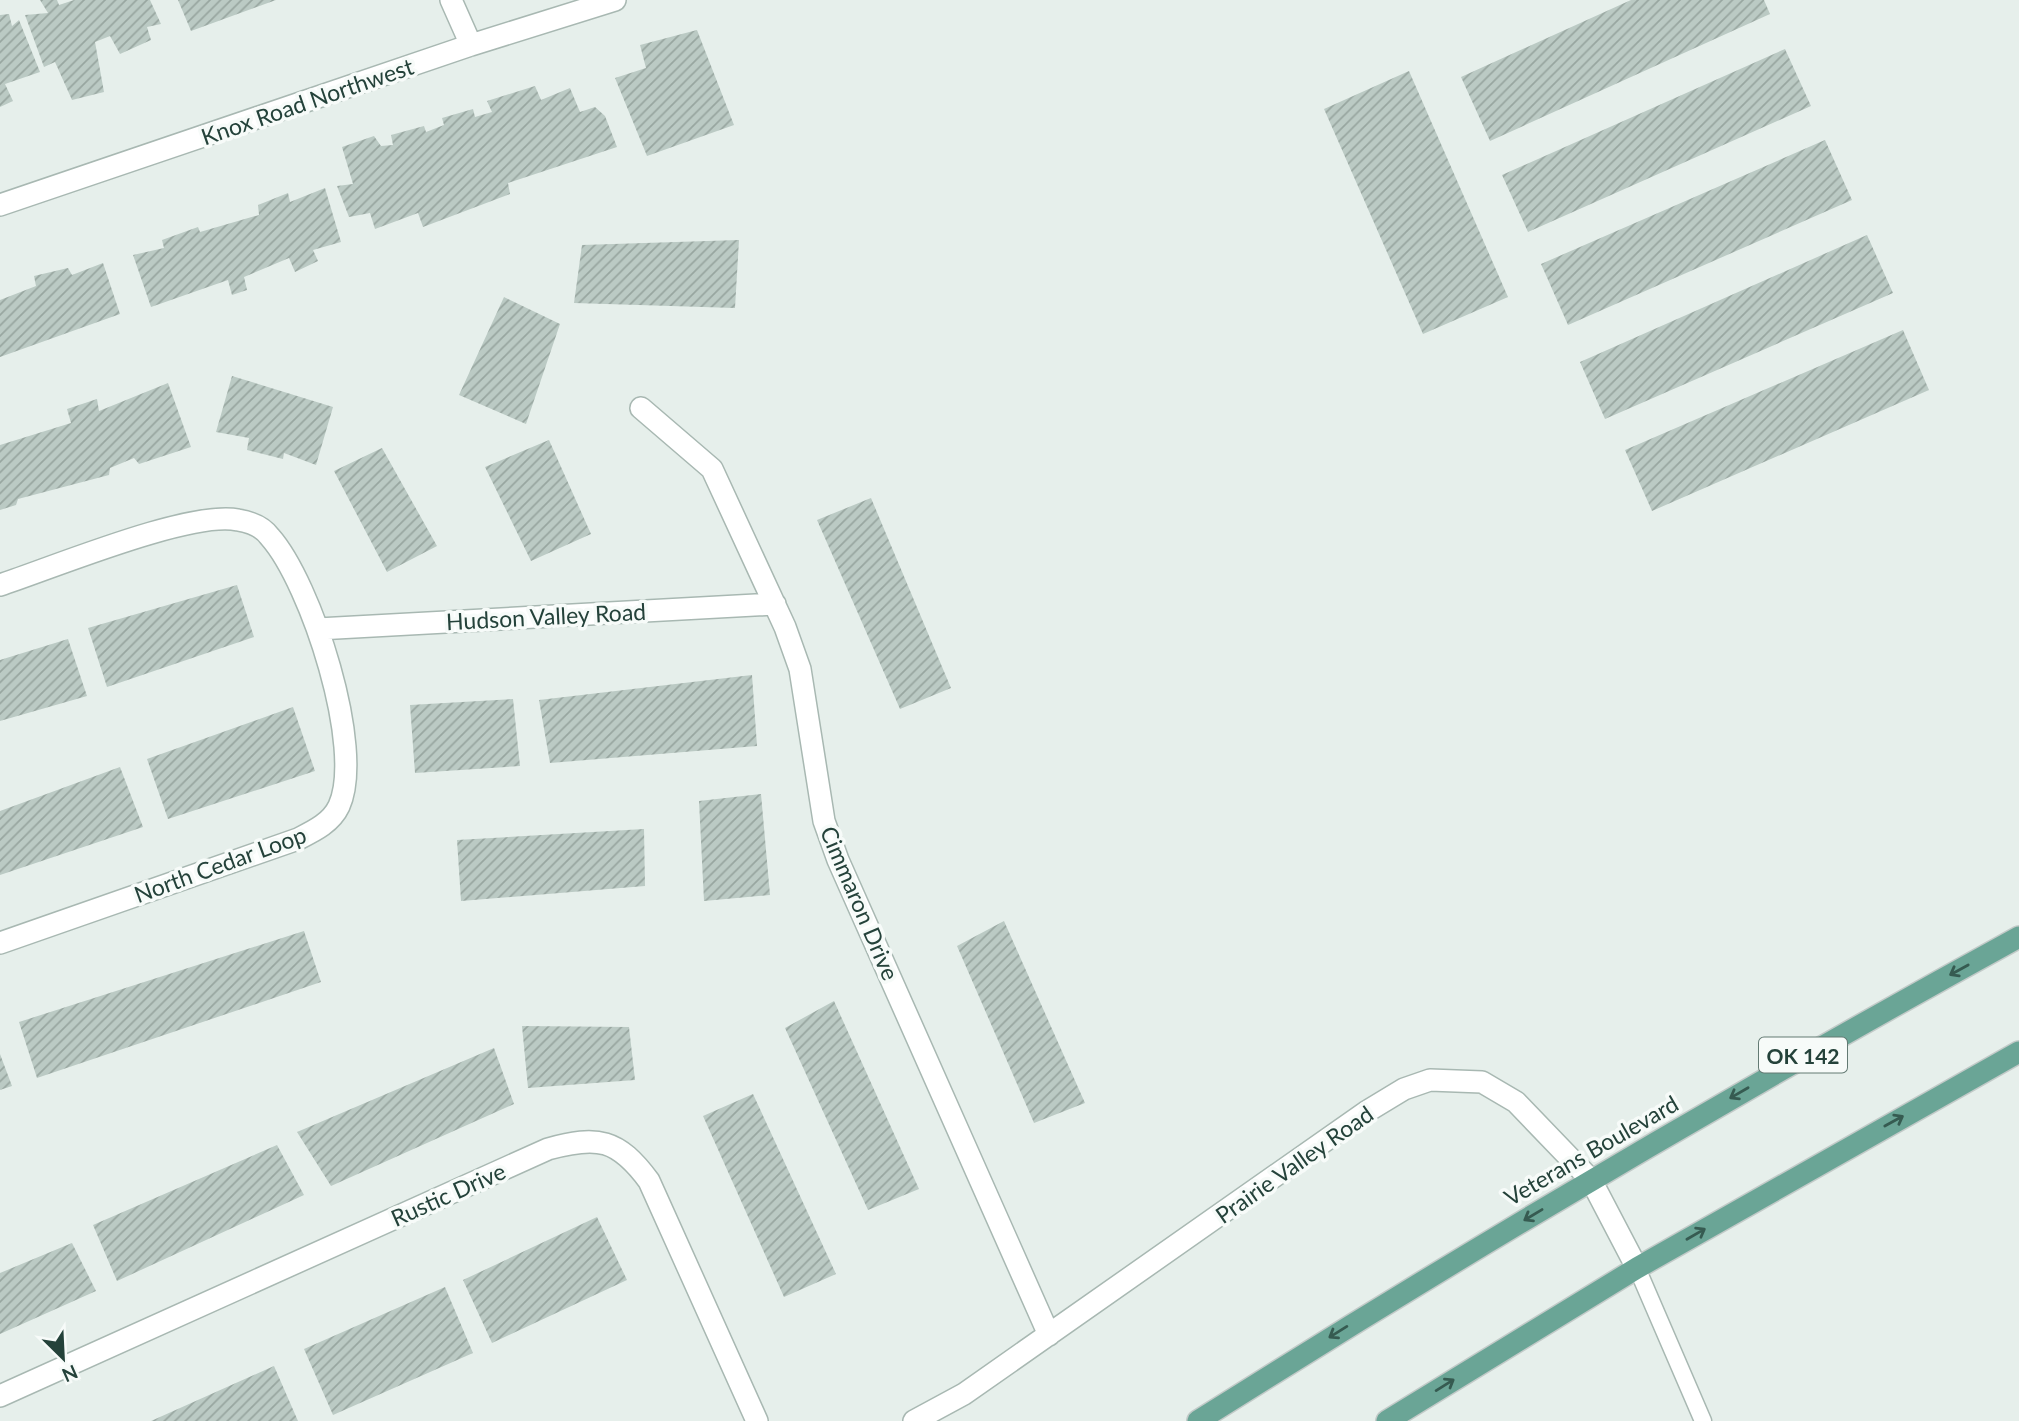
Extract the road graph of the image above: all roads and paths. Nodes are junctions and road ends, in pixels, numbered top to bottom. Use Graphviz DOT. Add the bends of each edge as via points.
graph roads {
  1 [pos="451,0"];
  2 [pos="615,0"];
  3 [pos="471,45"];
  4 [pos="0,205"];
  5 [pos="641,408"];
  6 [pos="0,585"];
  7 [pos="775,604"];
  8 [pos="318,629"];
  9 [pos="2019,937"];
  10 [pos="0,943"];
  11 [pos="2019,1052"];
  12 [pos="1591,1180"];
  13 [pos="1637,1268"];
  14 [pos="1049,1335"];
  15 [pos="0,1396"];
  16 [pos="757,1421"];
  17 [pos="914,1421"];
  18 [pos="1198,1421"];
  19 [pos="1387,1421"];
  20 [pos="1703,1421"];
  1 -- 3 [label="street"];
  2 -- 3 [label="street, Knox Road Northwest"];
  3 -- 4 [label="street, Knox Road Northwest"];
  5 -- 7 [label="street, Cimmaron Drive" via="712,469"];
  6 -- 8 [label="street, North Cedar Loop" via="164,530 211,518 238,519 269,535 286,559"];
  7 -- 8 [label="street, Hudson Valley Road"];
  7 -- 14 [label="street, Cimmaron Drive" via="800,669 824,821 838,860"];
  8 -- 10 [label="street, North Cedar Loop" via="343,724 346,760 346,784 338,808 322,826 299,839"];
  9 -- 12 [label="main road, Veterans Boulevard / OK 142, one-way" via="1814,1049"];
  13 -- 11 [label="main road, one-way"];
  12 -- 13 [label="street, Prairie Valley Road"];
  12 -- 14 [label="street, Prairie Valley Road" via="1516,1102 1482,1082 1430,1080 1404,1089 1366,1112"];
  12 -- 18 [label="main road, Veterans Boulevard / OK 142, one-way"];
  19 -- 13 [label="main road, one-way"];
  13 -- 20 [label="lane"];
  14 -- 17 [label="street, Prairie Valley Road" via="964,1394"];
  15 -- 16 [label="street, Rustic Drive" via="548,1149 578,1140 616,1145 649,1181"];
}
